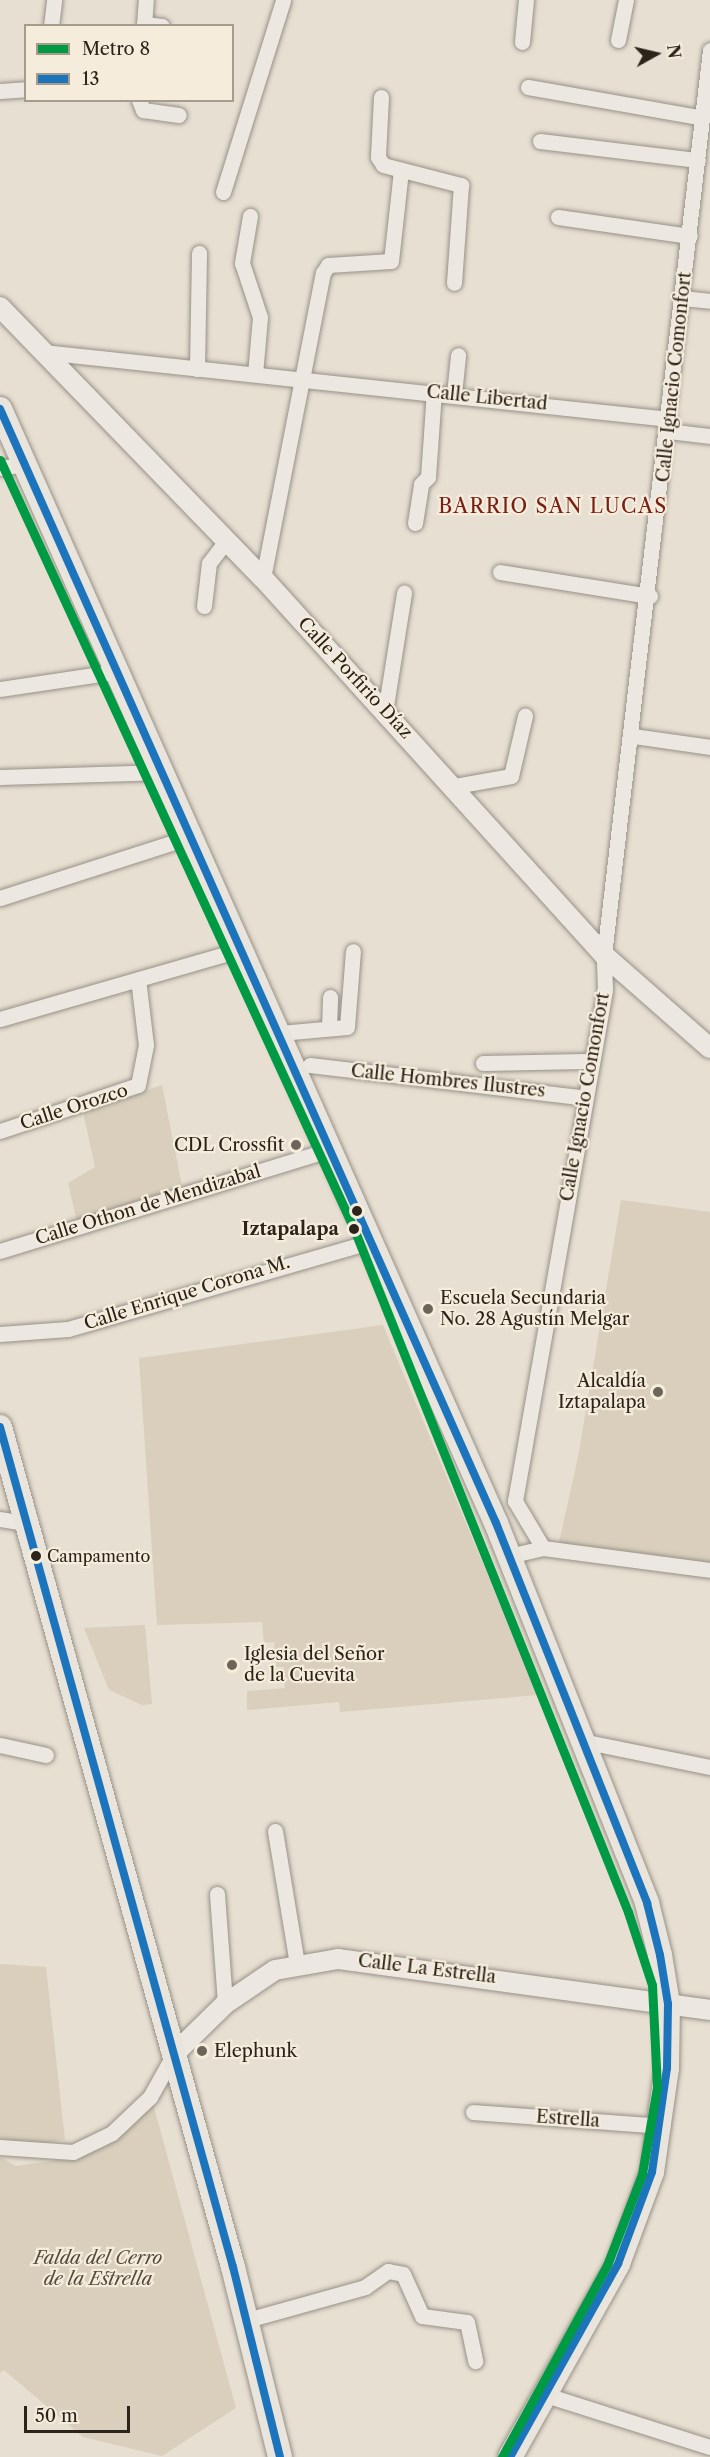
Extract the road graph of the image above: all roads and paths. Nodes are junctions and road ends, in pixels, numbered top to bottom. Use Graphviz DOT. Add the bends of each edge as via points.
graph roads {
  1 [pos="54,0"];
  2 [pos="146,0"];
  3 [pos="283,0"];
  4 [pos="526,0"];
  5 [pos="626,0"];
  6 [pos="51,24"];
  7 [pos="144,24"];
  8 [pos="618,40"];
  9 [pos="522,42"];
  10 [pos="710,50"];
  11 [pos="528,87"];
  12 [pos="24,89"];
  13 [pos="0,91"];
  14 [pos="708,95"];
  15 [pos="381,97"];
  16 [pos="140,102"];
  17 [pos="179,115"];
  18 [pos="703,117"];
  19 [pos="540,141"];
  20 [pos="698,160"];
  21 [pos="401,171"];
  22 [pos="224,192"];
  23 [pos="250,216"];
  24 [pos="558,217"];
  25 [pos="690,236"];
  26 [pos="199,253"];
  27 [pos="454,284"];
  28 [pos="683,298"];
  29 [pos="710,301"];
  30 [pos="0,307"];
  31 [pos="43,352"];
  32 [pos="458,355"];
  33 [pos="196,369"];
  34 [pos="255,374"];
  35 [pos="305,378"];
  36 [pos="434,392"];
  37 [pos="454,394"];
  38 [pos="0,409"];
  39 [pos="668,425"];
  40 [pos="710,436"];
  41 [pos="24,464"];
  42 [pos="0,468"];
  43 [pos="415,523"];
  44 [pos="227,540"];
  45 [pos="500,572"];
  46 [pos="263,578"];
  47 [pos="404,593"];
  48 [pos="650,596"];
  49 [pos="204,606"];
  50 [pos="120,671"];
  51 [pos="0,689"];
  52 [pos="385,712"];
  53 [pos="525,716"];
  54 [pos="633,736"];
  55 [pos="710,747"];
  56 [pos="165,772"];
  57 [pos="0,777"];
  58 [pos="455,786"];
  59 [pos="193,836"];
  60 [pos="0,898"];
  61 [pos="243,949"];
  62 [pos="353,951"];
  63 [pos="604,955"];
  64 [pos="604,976"];
  65 [pos="138,980"];
  66 [pos="330,997"];
  67 [pos="0,1018"];
  68 [pos="329,1028"];
  69 [pos="280,1033"];
  70 [pos="710,1048"];
  71 [pos="584,1061"];
  72 [pos="483,1063"];
  73 [pos="310,1065"];
  74 [pos="580,1096"];
  75 [pos="0,1131"];
  76 [pos="331,1149"];
  77 [pos="372,1241"];
  78 [pos="0,1251"];
  79 [pos="0,1334"];
  80 [pos="0,1427"];
  81 [pos="0,1519"];
  82 [pos="496,1522"];
  83 [pos="26,1523"];
  84 [pos="543,1548"];
  85 [pos="510,1564"];
  86 [pos="710,1570"];
  87 [pos="582,1741"];
  88 [pos="0,1745"];
  89 [pos="46,1755"];
  90 [pos="710,1767"];
  91 [pos="275,1831"];
  92 [pos="217,1894"];
  93 [pos="297,1964"];
  94 [pos="225,2004"];
  95 [pos="668,2004"];
  96 [pos="710,2010"];
  97 [pos="174,2054"];
  98 [pos="473,2112"];
  99 [pos="662,2126"];
  100 [pos="0,2147"];
  101 [pos="247,2320"];
  102 [pos="475,2361"];
  103 [pos="546,2395"];
  104 [pos="710,2447"];
  105 [pos="280,2457"];
  106 [pos="510,2457"];
  1 -- 6 [label="street"];
  2 -- 7 [label="street"];
  3 -- 22 [label="street"];
  4 -- 9 [label="street"];
  5 -- 8 [label="street"];
  10 -- 14 [label="street, Calle Ignacio Comonfort"];
  11 -- 18 [label="street"];
  12 -- 13 [label="street"];
  14 -- 18 [label="street, Calle Ignacio Comonfort"];
  15 -- 21 [label="street" via="378,157"];
  16 -- 17 [label="street" via="142,110"];
  18 -- 20 [label="street, Calle Ignacio Comonfort"];
  19 -- 20 [label="street"];
  20 -- 25 [label="street, Calle Ignacio Comonfort"];
  21 -- 27 [label="street" via="461,185"];
  21 -- 35 [label="street" via="391,261 328,265"];
  23 -- 34 [label="street" via="242,263 260,317"];
  24 -- 25 [label="street"];
  25 -- 28 [label="street, Calle Ignacio Comonfort"];
  26 -- 33 [label="street"];
  28 -- 29 [label="street"];
  28 -- 39 [label="street, Calle Ignacio Comonfort"];
  30 -- 31 [label="street, Calle Porfirio Díaz"];
  31 -- 33 [label="street, Calle Libertad"];
  31 -- 44 [label="street, Calle Porfirio Díaz"];
  32 -- 37 [label="street"];
  33 -- 34 [label="street, Calle Libertad"];
  34 -- 35 [label="street, Calle Libertad"];
  35 -- 36 [label="street, Calle Libertad"];
  35 -- 46 [label="street"];
  36 -- 37 [label="street, Calle Libertad"];
  36 -- 43 [label="street" via="428,477 421,484"];
  37 -- 39 [label="street, Calle Libertad"];
  38 -- 41 [label="main road"];
  39 -- 40 [label="street, Calle Libertad"];
  39 -- 48 [label="street, Calle Ignacio Comonfort"];
  41 -- 42 [label="street"];
  41 -- 50 [label="main road"];
  44 -- 46 [label="street, Calle Porfirio Díaz"];
  44 -- 49 [label="street" via="209,563"];
  45 -- 48 [label="street"];
  46 -- 52 [label="street, Calle Porfirio Díaz"];
  47 -- 52 [label="street"];
  48 -- 54 [label="street, Calle Ignacio Comonfort"];
  50 -- 51 [label="street"];
  50 -- 56 [label="main road"];
  52 -- 58 [label="street, Calle Porfirio Díaz"];
  53 -- 58 [label="street" via="511,776"];
  54 -- 55 [label="street"];
  54 -- 63 [label="street, Calle Ignacio Comonfort"];
  56 -- 57 [label="street"];
  56 -- 59 [label="main road"];
  58 -- 63 [label="street, Calle Porfirio Díaz"];
  59 -- 60 [label="street"];
  59 -- 61 [label="main road"];
  61 -- 65 [label="street"];
  61 -- 69 [label="main road"];
  62 -- 68 [label="street" via="347,1027"];
  63 -- 64 [label="street, Calle Ignacio Comonfort"];
  63 -- 70 [label="street, Calle Porfirio Díaz"];
  64 -- 71 [label="street, Calle Ignacio Comonfort" via="598,982"];
  64 -- 74 [label="street, Calle Ignacio Comonfort"];
  65 -- 67 [label="street"];
  65 -- 75 [label="street, Calle Orozco" via="144,1077 127,1090"];
  66 -- 68 [label="street"];
  68 -- 69 [label="street"];
  69 -- 76 [label="main road"];
  71 -- 72 [label="street"];
  71 -- 74 [label="street, Calle Ignacio Comonfort"];
  73 -- 74 [label="street, Calle Hombres Ilustres"];
  74 -- 82 [label="street, Calle Ignacio Comonfort" via="505,1500"];
  74 -- 84 [label="street, Calle Ignacio Comonfort" via="515,1501"];
  76 -- 77 [label="main road"];
  76 -- 78 [label="street, Calle Othon de Mendizabal"];
  77 -- 79 [label="street, Calle Enrique Corona M." via="68,1329"];
  77 -- 82 [label="main road"];
  80 -- 83 [label="main road"];
  81 -- 83 [label="street"];
  82 -- 85 [label="main road"];
  83 -- 97 [label="main road"];
  84 -- 85 [label="street" via="513,1555"];
  84 -- 86 [label="street"];
  85 -- 87 [label="main road"];
  87 -- 90 [label="street"];
  87 -- 95 [label="main road" via="647,1903"];
  88 -- 89 [label="street"];
  91 -- 93 [label="street"];
  92 -- 94 [label="street"];
  93 -- 94 [label="street, Calle La Estrella" via="274,1970"];
  93 -- 95 [label="street, Calle La Estrella" via="381,1961"];
  94 -- 97 [label="street, Calle La Estrella"];
  95 -- 96 [label="street, Calle La Estrella"];
  95 -- 99 [label="main road"];
  97 -- 100 [label="street" via="150,2097 112,2133 73,2152"];
  97 -- 101 [label="main road"];
  98 -- 99 [label="street, Estrella"];
  99 -- 103 [label="main road" via="626,2246"];
  101 -- 102 [label="street" via="365,2287 388,2271 403,2274 422,2316 467,2322"];
  101 -- 105 [label="main road"];
  103 -- 104 [label="street"];
  103 -- 106 [label="main road"];
}
